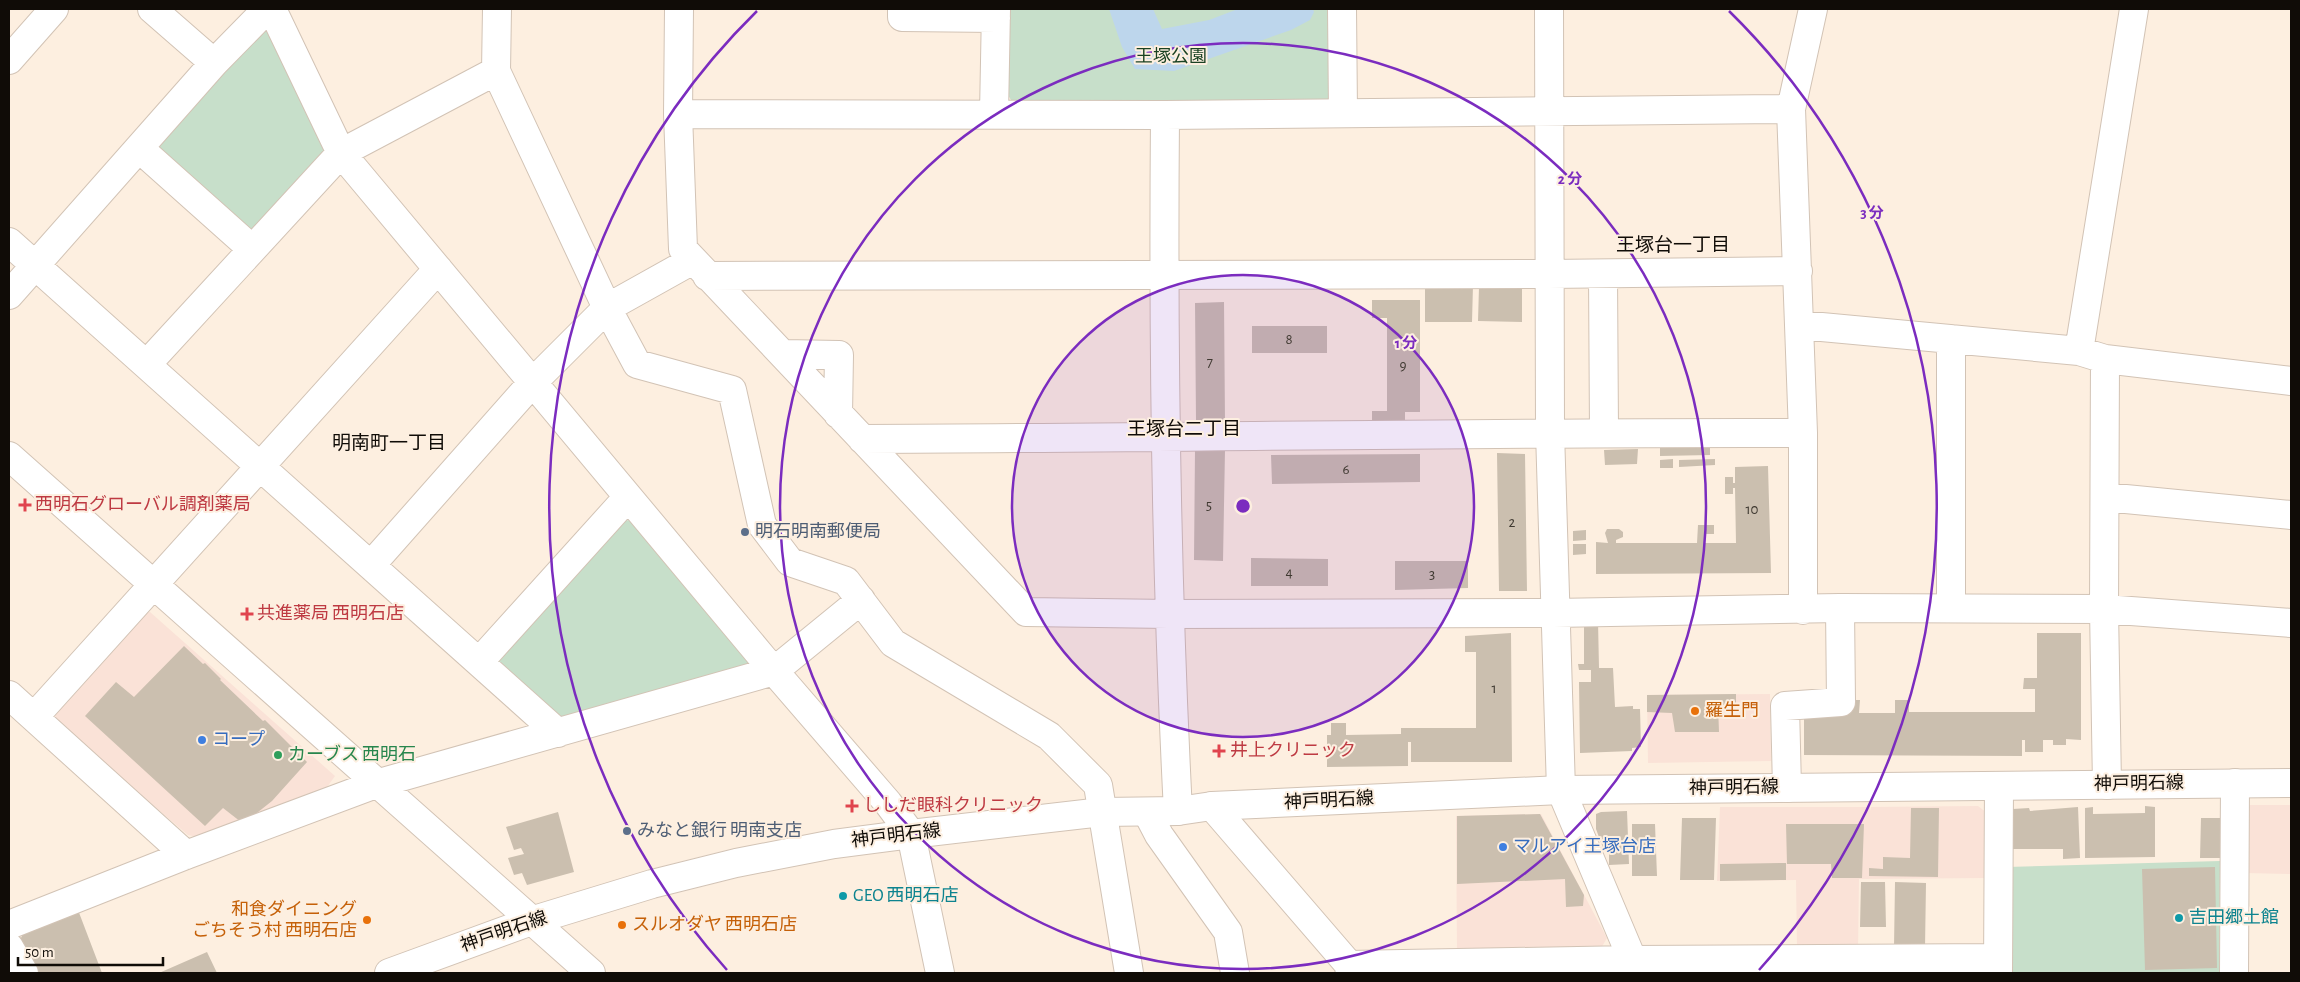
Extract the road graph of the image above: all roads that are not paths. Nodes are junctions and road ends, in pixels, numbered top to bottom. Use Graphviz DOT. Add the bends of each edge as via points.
graph roads {
  1 [pos="54,9"];
  2 [pos="152,9"];
  3 [pos="267,9"];
  4 [pos="272,9"];
  5 [pos="497,9"];
  6 [pos="679,9"];
  7 [pos="902,9"];
  8 [pos="1342,9"];
  9 [pos="1549,9"];
  10 [pos="1812,9"];
  11 [pos="2134,9"];
  12 [pos="996,14"];
  13 [pos="9,60"];
  14 [pos="214,63"];
  15 [pos="496,71"];
  16 [pos="1791,109"];
  17 [pos="1550,111"];
  18 [pos="1342,112"];
  19 [pos="678,114"];
  20 [pos="994,114"];
  21 [pos="1166,115"];
  22 [pos="140,149"];
  23 [pos="340,153"];
  24 [pos="9,242"];
  25 [pos="252,249"];
  26 [pos="35,265"];
  27 [pos="438,268"];
  28 [pos="700,268"];
  29 [pos="1798,271"];
  30 [pos="1550,274"];
  31 [pos="1603,274"];
  32 [pos="1164,276"];
  33 [pos="9,295"];
  34 [pos="607,308"];
  35 [pos="1800,325"];
  36 [pos="1951,339"];
  37 [pos="2079,351"];
  38 [pos="783,354"];
  39 [pos="2105,359"];
  40 [pos="147,364"];
  41 [pos="2291,381"];
  42 [pos="533,382"];
  43 [pos="838,414"];
  44 [pos="1550,432"];
  45 [pos="1604,432"];
  46 [pos="1803,433"];
  47 [pos="862,438"];
  48 [pos="1166,438"];
  49 [pos="9,456"];
  50 [pos="260,464"];
  51 [pos="628,497"];
  52 [pos="2105,497"];
  53 [pos="2291,515"];
  54 [pos="371,565"];
  55 [pos="154,585"];
  56 [pos="861,600"];
  57 [pos="1840,608"];
  58 [pos="1951,608"];
  59 [pos="2104,609"];
  60 [pos="1803,610"];
  61 [pos="1554,613"];
  62 [pos="1169,614"];
  63 [pos="2291,624"];
  64 [pos="479,662"];
  65 [pos="774,671"];
  66 [pos="9,695"];
  67 [pos="34,716"];
  68 [pos="558,733"];
  69 [pos="2235,783"];
  70 [pos="2291,783"];
  71 [pos="376,784"];
  72 [pos="2107,785"];
  73 [pos="1999,786"];
  74 [pos="1787,788"];
  75 [pos="1561,790"];
  76 [pos="1212,806"];
  77 [pos="1178,811"];
  78 [pos="1102,812"];
  79 [pos="1147,812"];
  80 [pos="912,834"];
  81 [pos="186,855"];
  82 [pos="534,920"];
  83 [pos="9,925"];
  84 [pos="9,947"];
  85 [pos="1635,966"];
  86 [pos="1998,966"];
  87 [pos="1352,969"];
  88 [pos="24,973"];
  89 [pos="389,973"];
  90 [pos="591,973"];
  91 [pos="940,973"];
  92 [pos="1129,973"];
  93 [pos="1235,973"];
  94 [pos="2234,973"];
  1 -- 13 [label="street"];
  2 -- 14 [label="street"];
  3 -- 14 [label="street"];
  4 -- 23 [label="street"];
  5 -- 15 [label="street"];
  6 -- 19 [label="street"];
  7 -- 12 [label="street" via="902,17"];
  8 -- 18 [label="street"];
  9 -- 17 [label="street"];
  10 -- 16 [label="street"];
  11 -- 37 [label="street"];
  12 -- 20 [label="street"];
  14 -- 22 [label="street"];
  15 -- 23 [label="street"];
  15 -- 34 [label="street"];
  16 -- 17 [label="street"];
  16 -- 29 [label="street"];
  17 -- 18 [label="street"];
  17 -- 30 [label="street"];
  18 -- 21 [label="street"];
  19 -- 20 [label="street"];
  19 -- 28 [label="street" via="683,249"];
  20 -- 21 [label="street"];
  21 -- 32 [label="street"];
  22 -- 25 [label="street"];
  22 -- 26 [label="street"];
  23 -- 25 [label="street"];
  23 -- 27 [label="street"];
  24 -- 26 [label="street"];
  25 -- 40 [label="street"];
  26 -- 33 [label="street"];
  26 -- 40 [label="street"];
  27 -- 42 [label="street"];
  27 -- 50 [label="street"];
  28 -- 32 [label="street"];
  28 -- 34 [label="street"];
  28 -- 38 [label="street"];
  29 -- 31 [label="street"];
  29 -- 35 [label="street"];
  30 -- 31 [label="street"];
  30 -- 32 [label="street"];
  30 -- 44 [label="street"];
  31 -- 45 [label="street"];
  32 -- 48 [label="street"];
  34 -- 42 [label="street"];
  34 -- 56 [label="street" via="637,364 732,390 762,525 790,562 846,580"];
  35 -- 36 [label="street"];
  35 -- 46 [label="street"];
  36 -- 37 [label="street"];
  36 -- 58 [label="street"];
  37 -- 39 [label="street"];
  38 -- 43 [label="street"];
  38 -- 43 [label="street" via="839,355"];
  39 -- 41 [label="street"];
  39 -- 52 [label="street"];
  40 -- 50 [label="street"];
  42 -- 51 [label="street"];
  42 -- 54 [label="street"];
  43 -- 47 [label="street"];
  44 -- 45 [label="street"];
  44 -- 48 [label="street"];
  44 -- 61 [label="street"];
  45 -- 46 [label="street"];
  46 -- 60 [label="street"];
  47 -- 48 [label="street"];
  47 -- 62 [label="street" via="1026,612"];
  48 -- 62 [label="street"];
  49 -- 55 [label="street"];
  50 -- 54 [label="street"];
  50 -- 55 [label="street"];
  51 -- 64 [label="street"];
  51 -- 65 [label="street"];
  52 -- 53 [label="street"];
  52 -- 59 [label="street"];
  54 -- 64 [label="street"];
  55 -- 67 [label="street"];
  55 -- 71 [label="street"];
  56 -- 65 [label="street"];
  56 -- 78 [label="street" via="893,643 1049,736 1098,785"];
  57 -- 58 [label="street"];
  57 -- 60 [label="street"];
  57 -- 74 [label="street" via="1841,702 1785,706"];
  58 -- 59 [label="street"];
  59 -- 63 [label="street"];
  59 -- 72 [label="street"];
  60 -- 61 [label="street"];
  61 -- 62 [label="street"];
  61 -- 75 [label="street"];
  62 -- 77 [label="street"];
  64 -- 68 [label="street"];
  65 -- 68 [label="street"];
  65 -- 80 [label="street"];
  66 -- 67 [label="street"];
  67 -- 81 [label="street"];
  68 -- 71 [label="street"];
  69 -- 70 [label="street, 神戸明石線"];
  69 -- 72 [label="street, 神戸明石線"];
  69 -- 94 [label="street"];
  71 -- 81 [label="street"];
  71 -- 82 [label="street"];
  72 -- 73 [label="street, 神戸明石線"];
  73 -- 74 [label="street, 神戸明石線"];
  73 -- 86 [label="street"];
  74 -- 75 [label="street, 神戸明石線"];
  75 -- 76 [label="street, 神戸明石線"];
  75 -- 85 [label="street"];
  76 -- 77 [label="street, 神戸明石線"];
  76 -- 87 [label="street"];
  77 -- 79 [label="street, 神戸明石線"];
  78 -- 79 [label="street, 神戸明石線"];
  78 -- 80 [label="street, 神戸明石線"];
  78 -- 92 [label="street"];
  79 -- 93 [label="street" via="1159,835 1228,932"];
  80 -- 82 [label="street, 神戸明石線" via="834,844 736,863 652,884"];
  80 -- 91 [label="street"];
  81 -- 83 [label="street"];
  82 -- 89 [label="street, 神戸明石線"];
  82 -- 90 [label="street"];
  84 -- 88 [label="street"];
  85 -- 86 [label="street"];
  85 -- 87 [label="street"];
}
